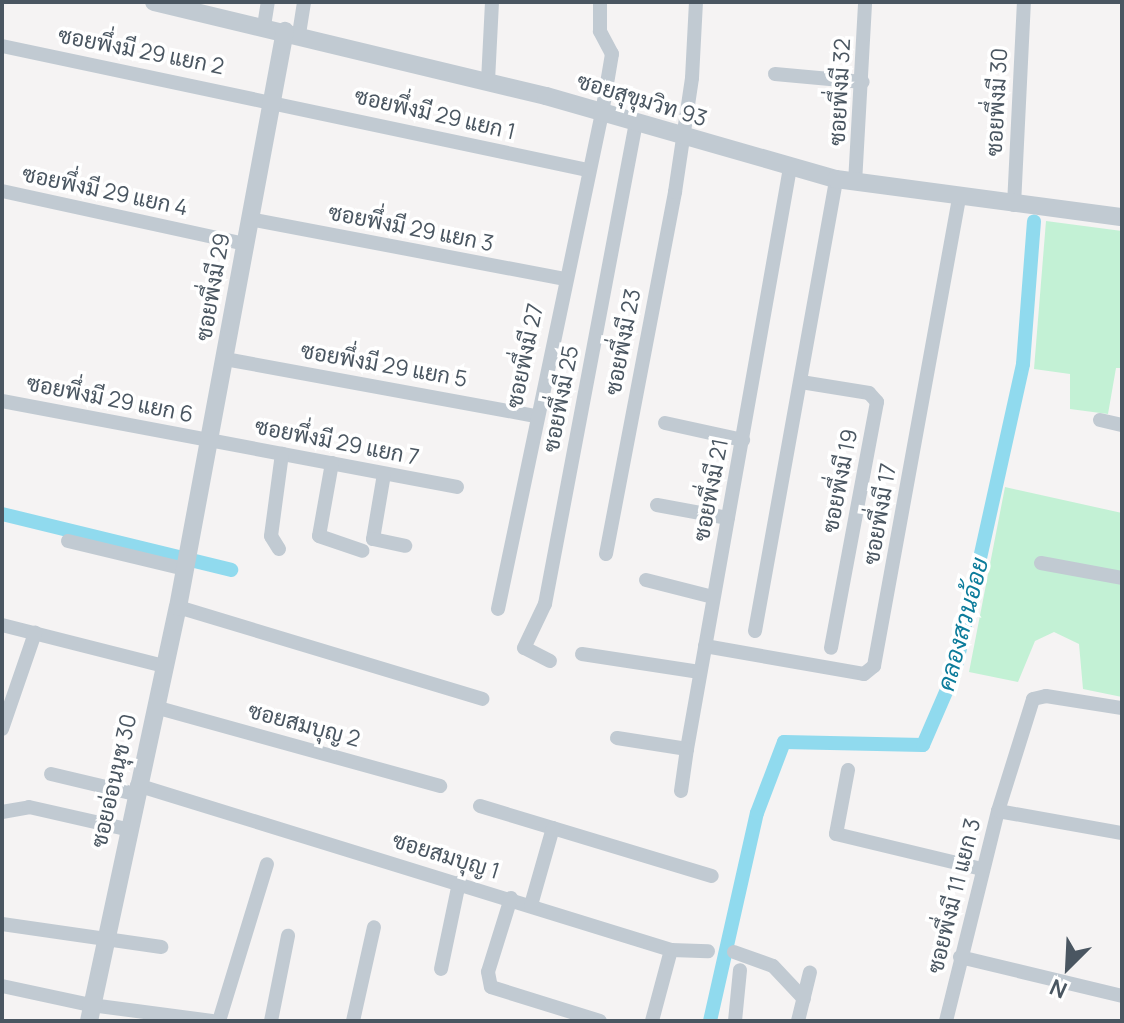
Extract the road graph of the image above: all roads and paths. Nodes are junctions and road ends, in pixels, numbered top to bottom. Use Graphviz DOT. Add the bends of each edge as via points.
graph roads {
  1 [pos="154,2"];
  2 [pos="268,2"];
  3 [pos="304,2"];
  4 [pos="492,2"];
  5 [pos="600,2"];
  6 [pos="696,2"];
  7 [pos="865,2"];
  8 [pos="1024,2"];
  9 [pos="207,7"];
  10 [pos="264,26"];
  11 [pos="292,32"];
  12 [pos="2,46"];
  13 [pos="775,74"];
  14 [pos="488,81"];
  15 [pos="863,82"];
  16 [pos="272,100"];
  17 [pos="602,113"];
  18 [pos="636,124"];
  19 [pos="683,139"];
  20 [pos="790,168"];
  21 [pos="588,170"];
  22 [pos="836,179"];
  23 [pos="855,183"];
  24 [pos="2,191"];
  25 [pos="959,198"];
  26 [pos="1014,205"];
  27 [pos="1122,217"];
  28 [pos="250,219"];
  29 [pos="246,244"];
  30 [pos="564,279"];
  31 [pos="225,359"];
  32 [pos="801,382"];
  33 [pos="2,401"];
  34 [pos="536,416"];
  35 [pos="1100,420"];
  36 [pos="665,423"];
  37 [pos="1122,425"];
  38 [pos="210,440"];
  39 [pos="743,440"];
  40 [pos="282,454"];
  41 [pos="332,463"];
  42 [pos="384,474"];
  43 [pos="457,487"];
  44 [pos="657,505"];
  45 [pos="728,518"];
  46 [pos="68,541"];
  47 [pos="405,546"];
  48 [pos="279,549"];
  49 [pos="363,551"];
  50 [pos="606,554"];
  51 [pos="187,562"];
  52 [pos="1041,563"];
  53 [pos="1122,578"];
  54 [pos="646,580"];
  55 [pos="713,597"];
  56 [pos="178,607"];
  57 [pos="498,609"];
  58 [pos="2,625"];
  59 [pos="755,631"];
  60 [pos="35,633"];
  61 [pos="705,646"];
  62 [pos="831,648"];
  63 [pos="582,654"];
  64 [pos="550,661"];
  65 [pos="164,666"];
  66 [pos="700,672"];
  67 [pos="482,699"];
  68 [pos="155,707"];
  69 [pos="1122,708"];
  70 [pos="2,729"];
  71 [pos="617,738"];
  72 [pos="687,749"];
  73 [pos="848,770"];
  74 [pos="51,774"];
  75 [pos="440,786"];
  76 [pos="136,789"];
  77 [pos="681,791"];
  78 [pos="480,806"];
  79 [pos="998,811"];
  80 [pos="2,812"];
  81 [pos="553,828"];
  82 [pos="126,829"];
  83 [pos="1122,833"];
  84 [pos="267,864"];
  85 [pos="982,869"];
  86 [pos="712,876"];
  87 [pos="459,883"];
  88 [pos="511,898"];
  89 [pos="531,905"];
  90 [pos="2,924"];
  91 [pos="374,927"];
  92 [pos="288,936"];
  93 [pos="104,937"];
  94 [pos="161,947"];
  95 [pos="671,950"];
  96 [pos="708,951"];
  97 [pos="734,952"];
  98 [pos="960,957"];
  99 [pos="441,969"];
  100 [pos="740,970"];
  101 [pos="810,972"];
  102 [pos="2,986"];
  103 [pos="1122,996"];
  104 [pos="804,999"];
  105 [pos="90,1013"];
  106 [pos="212,1021"];
  107 [pos="219,1021"];
  108 [pos="271,1021"];
  109 [pos="353,1021"];
  110 [pos="600,1021"];
  111 [pos="652,1021"];
  112 [pos="735,1021"];
  113 [pos="798,1021"];
  114 [pos="946,1021"];
  1 -- 9 [label="street, ซอยสุขุมวิท 93"];
  2 -- 10 [label="street"];
  3 -- 11 [label="street"];
  4 -- 14 [label="street"];
  5 -- 17 [label="street, ซอยพึ่งมี 27" via="600,31 612,54"];
  6 -- 19 [label="street, ซอยพึ่งมี 23"];
  7 -- 15 [label="street, ซอยพึ่งมี 32"];
  8 -- 26 [label="street, ซอยพึ่งมี 30"];
  9 -- 10 [label="street, ซอยสุขุมวิท 93"];
  10 -- 11 [label="street, ซอยสุขุมวิท 93"];
  11 -- 14 [label="street, ซอยสุขุมวิท 93"];
  11 -- 16 [label="street, ซอยพึ่งมี 29"];
  12 -- 16 [label="street, ซอยพึ่งมี 29 แยก 2"];
  13 -- 15 [label="street"];
  14 -- 17 [label="street, ซอยสุขุมวิท 93"];
  15 -- 23 [label="street, ซอยพึ่งมี 32"];
  16 -- 21 [label="street, ซอยพึ่งมี 29 แยก 1"];
  16 -- 28 [label="street, ซอยพึ่งมี 29"];
  17 -- 18 [label="street, ซอยสุขุมวิท 93"];
  17 -- 21 [label="street, ซอยพึ่งมี 27"];
  18 -- 19 [label="street, ซอยสุขุมวิท 93"];
  18 -- 64 [label="street, ซอยพึ่งมี 25" via="545,604 524,648"];
  19 -- 20 [label="street, ซอยสุขุมวิท 93"];
  19 -- 50 [label="street, ซอยพึ่งมี 23"];
  20 -- 22 [label="street, ซอยสุขุมวิท 93"];
  20 -- 39 [label="street, ซอยพึ่งมี 21"];
  21 -- 30 [label="street, ซอยพึ่งมี 27"];
  22 -- 23 [label="street, ซอยสุขุมวิท 93"];
  22 -- 32 [label="street"];
  23 -- 25 [label="street, ซอยสุขุมวิท 93"];
  24 -- 29 [label="street, ซอยพึ่งมี 29 แยก 4"];
  25 -- 26 [label="street, ซอยสุขุมวิท 93"];
  25 -- 61 [label="street, ซอยพึ่งมี 17" via="874,666 864,674"];
  26 -- 27 [label="street, ซอยสุขุมวิท 93"];
  28 -- 29 [label="street, ซอยพึ่งมี 29"];
  28 -- 30 [label="street, ซอยพึ่งมี 29 แยก 3"];
  29 -- 31 [label="street, ซอยพึ่งมี 29"];
  30 -- 34 [label="street, ซอยพึ่งมี 27"];
  31 -- 34 [label="street, ซอยพึ่งมี 29 แยก 5"];
  31 -- 38 [label="street, ซอยพึ่งมี 29"];
  32 -- 59 [label="street"];
  32 -- 62 [label="street, ซอยพึ่งมี 19" via="869,393 877,402"];
  33 -- 38 [label="street, ซอยพึ่งมี 29 แยก 6"];
  34 -- 57 [label="street, ซอยพึ่งมี 27"];
  35 -- 37 [label="street"];
  36 -- 39 [label="street"];
  38 -- 40 [label="street, ซอยพึ่งมี 29 แยก 7"];
  38 -- 51 [label="street, ซอยพึ่งมี 29"];
  39 -- 45 [label="street, ซอยพึ่งมี 21"];
  40 -- 41 [label="street, ซอยพึ่งมี 29 แยก 7"];
  40 -- 48 [label="street" via="271,536"];
  41 -- 42 [label="street, ซอยพึ่งมี 29 แยก 7"];
  41 -- 49 [label="street" via="319,536"];
  42 -- 43 [label="street, ซอยพึ่งมี 29 แยก 7"];
  42 -- 47 [label="street" via="373,539"];
  44 -- 45 [label="street"];
  45 -- 55 [label="street, ซอยพึ่งมี 21"];
  46 -- 51 [label="street"];
  51 -- 56 [label="street, ซอยอ่อนนุช 30"];
  52 -- 53 [label="street"];
  54 -- 55 [label="street"];
  55 -- 61 [label="street, ซอยพึ่งมี 21"];
  56 -- 65 [label="street, ซอยอ่อนนุช 30"];
  56 -- 67 [label="street"];
  58 -- 60 [label="street"];
  60 -- 65 [label="street"];
  60 -- 70 [label="street"];
  61 -- 66 [label="street, ซอยพึ่งมี 21"];
  63 -- 66 [label="street"];
  65 -- 68 [label="street, ซอยอ่อนนุช 30"];
  66 -- 72 [label="street, ซอยพึ่งมี 21"];
  68 -- 75 [label="street, ซอยสมบุญ 2"];
  68 -- 76 [label="street, ซอยอ่อนนุช 30"];
  69 -- 79 [label="street" via="1046,696 1033,699"];
  71 -- 72 [label="street"];
  72 -- 77 [label="street, ซอยพึ่งมี 21"];
  73 -- 85 [label="street" via="836,834"];
  74 -- 76 [label="street, ซอยสมบุญ 1"];
  76 -- 82 [label="street, ซอยอ่อนนุช 30"];
  76 -- 87 [label="street, ซอยสมบุญ 1"];
  78 -- 81 [label="street"];
  79 -- 83 [label="street, ซอยพึ่งมี 11 แยก 3"];
  79 -- 85 [label="street, ซอยพึ่งมี 11 แยก 3"];
  80 -- 82 [label="street" via="29,807"];
  81 -- 86 [label="street"];
  81 -- 89 [label="street"];
  82 -- 93 [label="street, ซอยอ่อนนุช 30"];
  84 -- 107 [label="street"];
  85 -- 98 [label="street, ซอยพึ่งมี 11 แยก 3"];
  87 -- 88 [label="street, ซอยสมบุญ 1"];
  87 -- 99 [label="street"];
  88 -- 89 [label="street, ซอยสมบุญ 1"];
  88 -- 110 [label="street" via="488,972 491,987"];
  89 -- 95 [label="street, ซอยสมบุญ 1"];
  90 -- 93 [label="street"];
  91 -- 109 [label="street"];
  92 -- 108 [label="street"];
  93 -- 94 [label="street"];
  93 -- 105 [label="street, ซอยอ่อนนุช 30"];
  95 -- 96 [label="street, ซอยสมบุญ 1"];
  95 -- 111 [label="street"];
  97 -- 104 [label="street" via="773,966"];
  98 -- 103 [label="street"];
  98 -- 114 [label="street, ซอยพึ่งมี 11 แยก 3"];
  100 -- 112 [label="street"];
  101 -- 104 [label="street"];
  102 -- 105 [label="street"];
  104 -- 113 [label="street"];
  105 -- 106 [label="street"];
}
